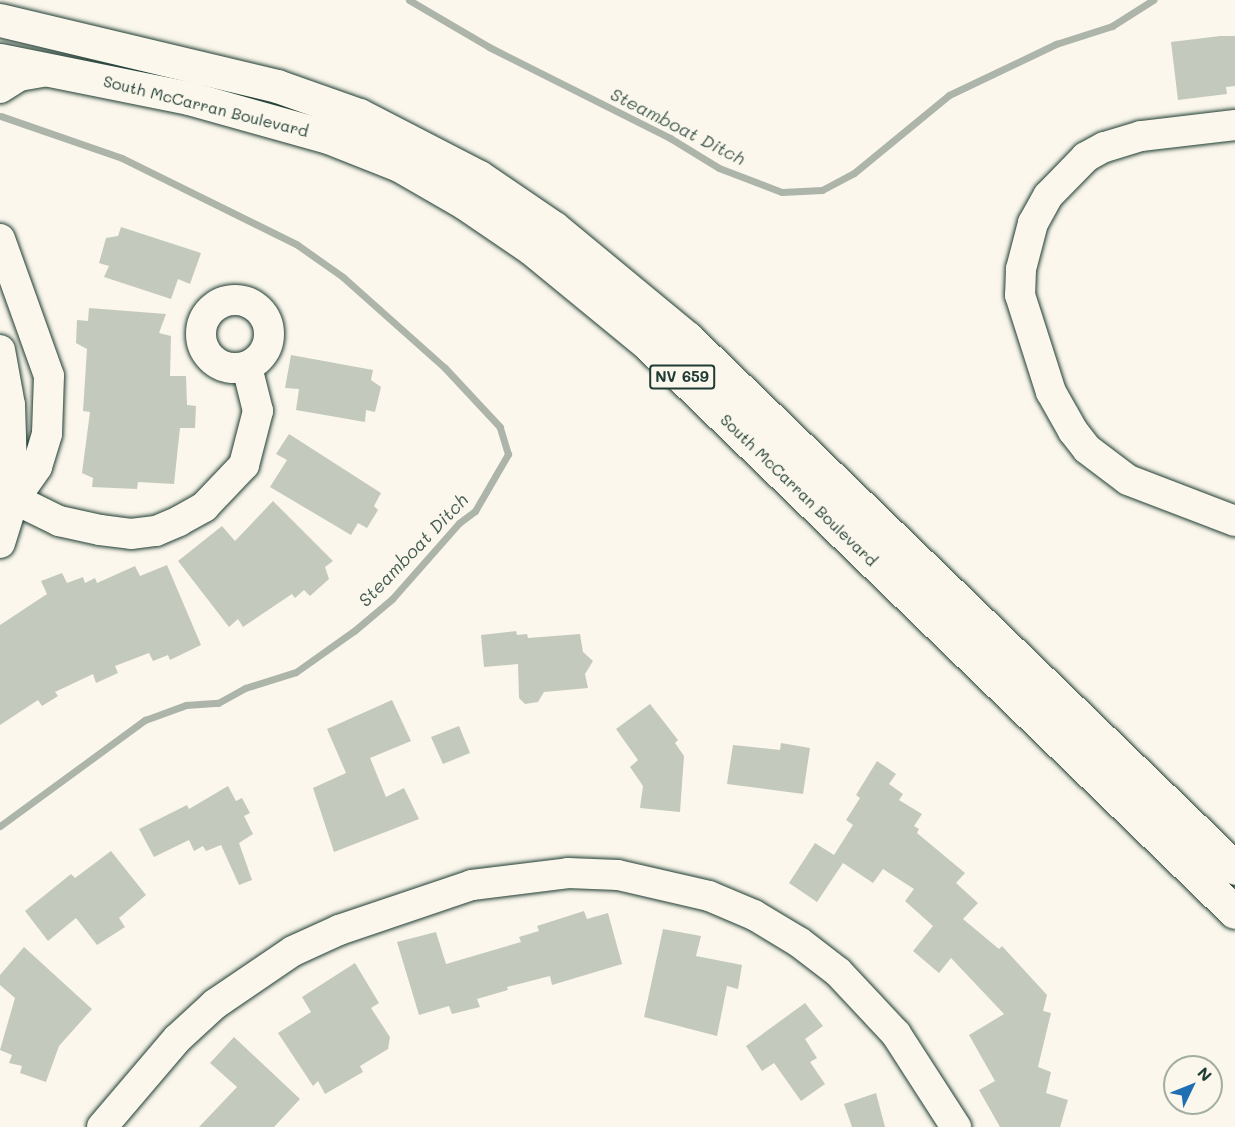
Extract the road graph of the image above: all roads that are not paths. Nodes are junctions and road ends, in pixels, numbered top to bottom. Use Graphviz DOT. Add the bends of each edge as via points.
graph roads {
  1 [pos="0,20"];
  2 [pos="52,29"];
  3 [pos="0,34"];
  4 [pos="0,60"];
  5 [pos="55,70"];
  6 [pos="0,88"];
  7 [pos="1235,125"];
  8 [pos="0,239"];
  9 [pos="0,350"];
  10 [pos="247,367"];
  11 [pos="48,376"];
  12 [pos="8,380"];
  13 [pos="7,497"];
  14 [pos="1235,521"];
  15 [pos="0,543"];
  16 [pos="1235,868"];
  17 [pos="1235,912"];
  18 [pos="102,1127"];
  19 [pos="956,1127"];
  1 -- 2 [label="main road, South McCarran Boulevard / NV 659"];
  2 -- 3 [label="main road"];
  2 -- 16 [label="main road, South McCarran Boulevard / NV 659" via="277,86 359,116 478,177 554,228 687,338"];
  4 -- 5 [label="main road, South McCarran Boulevard / NV 659"];
  5 -- 6 [label="street" via="19,76"];
  5 -- 17 [label="main road, South McCarran Boulevard / NV 659" via="216,105 328,137 399,165 531,248 649,345"];
  7 -- 14 [label="street" via="1141,136 1104,147 1086,158 1048,196 1033,223 1021,269 1020,295 1051,392 1088,449 1128,480"];
  8 -- 11 [label="street"];
  9 -- 12 [label="street"];
  10 -- 13 [label="street" via="258,411 255,434 244,465 204,507 156,531 131,534 59,521"];
  11 -- 12 [label="street"];
  11 -- 13 [label="street" via="44,445 30,482"];
  12 -- 13 [label="street"];
  13 -- 15 [label="street"];
  18 -- 19 [label="street" via="177,1039 249,978 293,951 339,930 472,885 568,873 618,875 709,896 754,915 799,942 838,972 877,1011 920,1067"];
}
